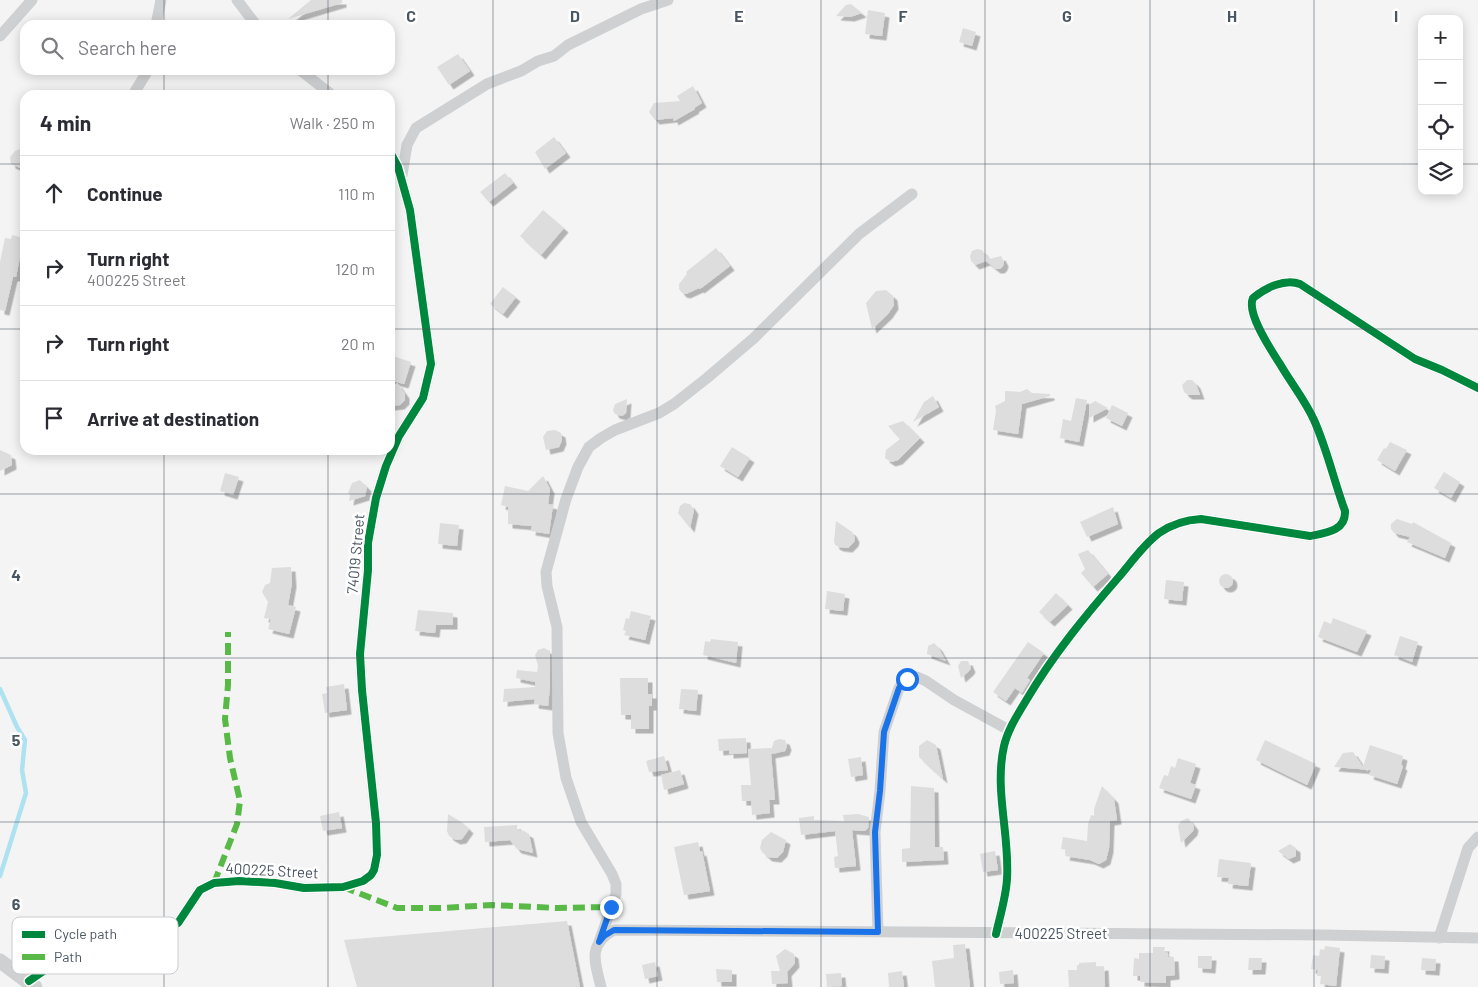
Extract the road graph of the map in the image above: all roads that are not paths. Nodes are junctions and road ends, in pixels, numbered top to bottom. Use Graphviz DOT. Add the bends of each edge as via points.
graph roads {
  1 [pos="32,0"];
  2 [pos="161,0"];
  3 [pos="668,0"];
  4 [pos="241,4"];
  5 [pos="157,20"];
  6 [pos="252,20"];
  7 [pos="0,36"];
  8 [pos="145,75"];
  9 [pos="306,75"];
  10 [pos="137,90"];
  11 [pos="326,90"];
  12 [pos="395,161"];
  13 [pos="402,177"];
  14 [pos="912,194"];
  15 [pos="1478,388"];
  16 [pos="395,445"];
  17 [pos="391,455"];
  18 [pos="1010,730"];
  19 [pos="1478,837"];
  20 [pos="377,855"];
  21 [pos="178,923"];
  22 [pos="878,932"];
  23 [pos="996,934"];
  24 [pos="1439,938"];
  25 [pos="1478,938"];
  26 [pos="599,942"];
  27 [pos="0,961"];
  28 [pos="12,970"];
  29 [pos="18,974"];
  30 [pos="44,974"];
  31 [pos="32,984"];
  32 [pos="601,987"];
  1 -- 7 [label="street"];
  2 -- 5 [label="street"];
  3 -- 13 [label="street" via="568,45 554,56 487,84 416,128 407,145"];
  4 -- 6 [label="street"];
  8 -- 10 [label="street"];
  9 -- 11 [label="street"];
  12 -- 13 [label="street, 74019 Street"];
  13 -- 16 [label="street, 74019 Street" via="410,210 431,364 423,398"];
  14 -- 26 [label="street" via="858,234 754,338 707,378 659,413 601,438 589,447 578,467 546,572 557,627 558,733 566,778 581,822 616,884 616,894"];
  15 -- 18 [label="street" via="1415,358 1300,284 1286,282 1258,295 1252,301 1252,310 1272,352 1315,423 1346,519 1328,532 1310,536 1201,520 1173,524 1142,549 1083,619 1042,675"];
  17 -- 20 [label="street, 74019 Street" via="376,498 368,544 360,654"];
  18 -- 22 [label="street" via="954,700 926,680 917,677 907,679 899,688 884,732 875,832"];
  18 -- 23 [label="street" via="1004,748 1001,782 1007,878"];
  19 -- 24 [label="street" via="1468,848"];
  20 -- 21 [label="street, 400225 Street" via="368,879 343,887 304,888 239,881 214,883 200,890"];
  22 -- 23 [label="street, 400225 Street"];
  22 -- 26 [label="street, 400225 Street" via="614,930"];
  23 -- 24 [label="street, 400225 Street"];
  24 -- 25 [label="street, 400225 Street"];
  26 -- 32 [label="street" via="595,964"];
  27 -- 28 [label="street"];
  29 -- 31 [label="street"];
  30 -- 31 [label="street, 400225 Street"];
}
